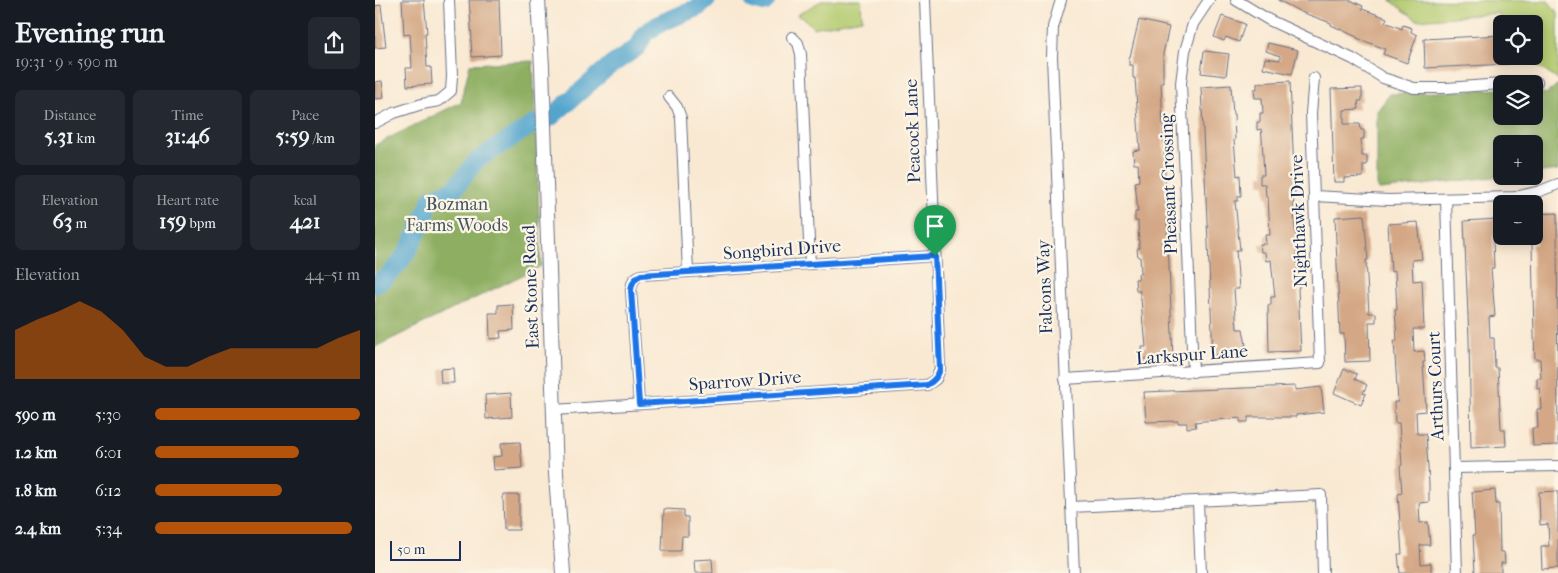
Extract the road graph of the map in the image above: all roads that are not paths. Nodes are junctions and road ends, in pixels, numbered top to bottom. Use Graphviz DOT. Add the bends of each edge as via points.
graph roads {
  1 [pos="449,0"];
  2 [pos="538,0"];
  3 [pos="925,0"];
  4 [pos="1061,0"];
  5 [pos="1209,0"];
  6 [pos="1236,0"];
  7 [pos="792,36"];
  8 [pos="1313,78"];
  9 [pos="1493,85"];
  10 [pos="669,97"];
  11 [pos="375,123"];
  12 [pos="1558,184"];
  13 [pos="1314,196"];
  14 [pos="1446,199"];
  15 [pos="935,256"];
  16 [pos="810,264"];
  17 [pos="688,272"];
  18 [pos="1320,363"];
  19 [pos="1193,372"];
  20 [pos="936,379"];
  21 [pos="1065,379"];
  22 [pos="639,404"];
  23 [pos="554,410"];
  24 [pos="1558,466"];
  25 [pos="1455,468"];
  26 [pos="1198,502"];
  27 [pos="1071,507"];
  28 [pos="563,573"];
  29 [pos="1074,573"];
  30 [pos="1201,573"];
  31 [pos="1323,573"];
  32 [pos="1457,573"];
  1 -- 11 [label="street" via="451,91 439,101 394,113"];
  2 -- 23 [label="main road, East Stone Road"];
  3 -- 15 [label="street, Peacock Lane"];
  4 -- 21 [label="street, Falcons Way" via="1053,27 1052,56"];
  5 -- 19 [label="street, Pheasant Crossing" via="1193,24 1181,83"];
  6 -- 9 [label="street" via="1269,20 1353,59 1383,78 1414,88"];
  7 -- 16 [label="street" via="799,43 801,54"];
  8 -- 13 [label="street, Nighthawk Drive"];
  10 -- 17 [label="street" via="681,118"];
  12 -- 14 [label="street" via="1515,197"];
  13 -- 14 [label="street"];
  13 -- 18 [label="street, Nighthawk Drive"];
  14 -- 25 [label="street, Arthurs Court"];
  15 -- 16 [label="street, Songbird Drive"];
  15 -- 20 [label="street, Peacock Lane" via="940,369"];
  16 -- 17 [label="street, Songbird Drive"];
  17 -- 22 [label="street, Songbird Drive" via="641,275 633,280"];
  18 -- 19 [label="street, Larkspur Lane"];
  19 -- 21 [label="street, Larkspur Lane"];
  20 -- 22 [label="street, Sparrow Drive" via="927,385"];
  21 -- 27 [label="street, Falcons Way"];
  22 -- 23 [label="street, Sparrow Drive"];
  23 -- 28 [label="main road, East Stone Road"];
  24 -- 25 [label="street"];
  25 -- 32 [label="street, Arthurs Court"];
  26 -- 27 [label="street"];
  26 -- 30 [label="street"];
  26 -- 31 [label="street" via="1321,495"];
  27 -- 29 [label="street, Falcons Way"];
}
